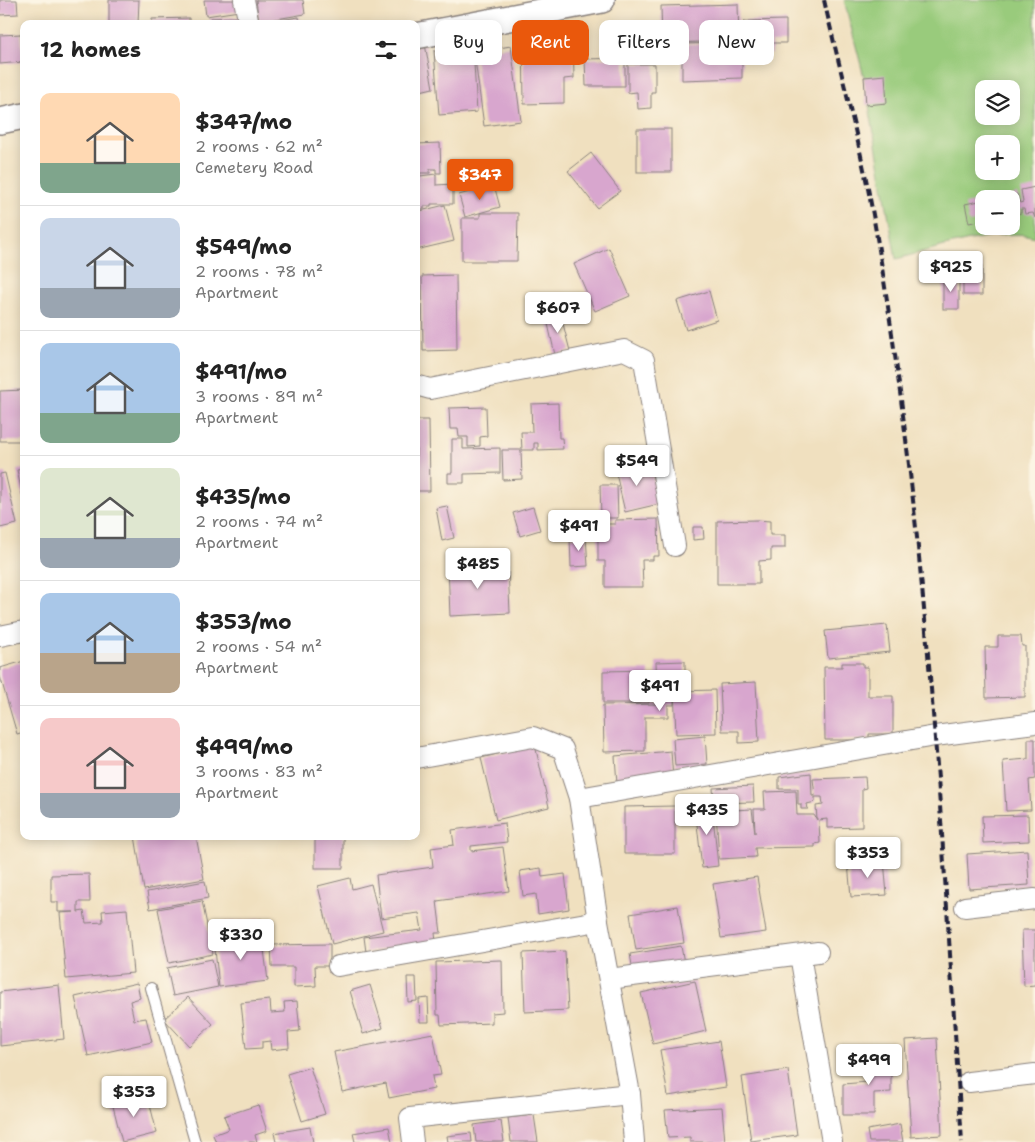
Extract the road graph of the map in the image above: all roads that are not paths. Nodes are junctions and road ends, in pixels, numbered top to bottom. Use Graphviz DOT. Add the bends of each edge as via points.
graph roads {
  1 [pos="244,0"];
  2 [pos="602,0"];
  3 [pos="554,5"];
  4 [pos="248,20"];
  5 [pos="420,35"];
  6 [pos="20,117"];
  7 [pos="0,121"];
  8 [pos="420,386"];
  9 [pos="675,546"];
  10 [pos="20,632"];
  11 [pos="0,636"];
  12 [pos="1035,723"];
  13 [pos="420,757"];
  14 [pos="578,798"];
  15 [pos="1035,899"];
  16 [pos="965,907"];
  17 [pos="598,921"];
  18 [pos="338,966"];
  19 [pos="608,980"];
  20 [pos="151,988"];
  21 [pos="1035,1074"];
  22 [pos="969,1082"];
  23 [pos="630,1094"];
  24 [pos="195,1142"];
  25 [pos="413,1142"];
  26 [pos="634,1142"];
  27 [pos="832,1142"];
  1 -- 4 [label="street"];
  2 -- 3 [label="street"];
  3 -- 5 [label="street"];
  6 -- 7 [label="street"];
  8 -- 9 [label="street" via="430,389 624,350 644,360"];
  10 -- 11 [label="street"];
  12 -- 14 [label="street" via="935,736"];
  13 -- 14 [label="street" via="533,737 563,749"];
  14 -- 17 [label="street"];
  15 -- 16 [label="street"];
  17 -- 18 [label="street"];
  17 -- 19 [label="street"];
  19 -- 23 [label="street"];
  19 -- 27 [label="street" via="809,953"];
  20 -- 24 [label="lane"];
  21 -- 22 [label="street"];
  23 -- 25 [label="street" via="410,1118"];
  23 -- 26 [label="street"];
}
